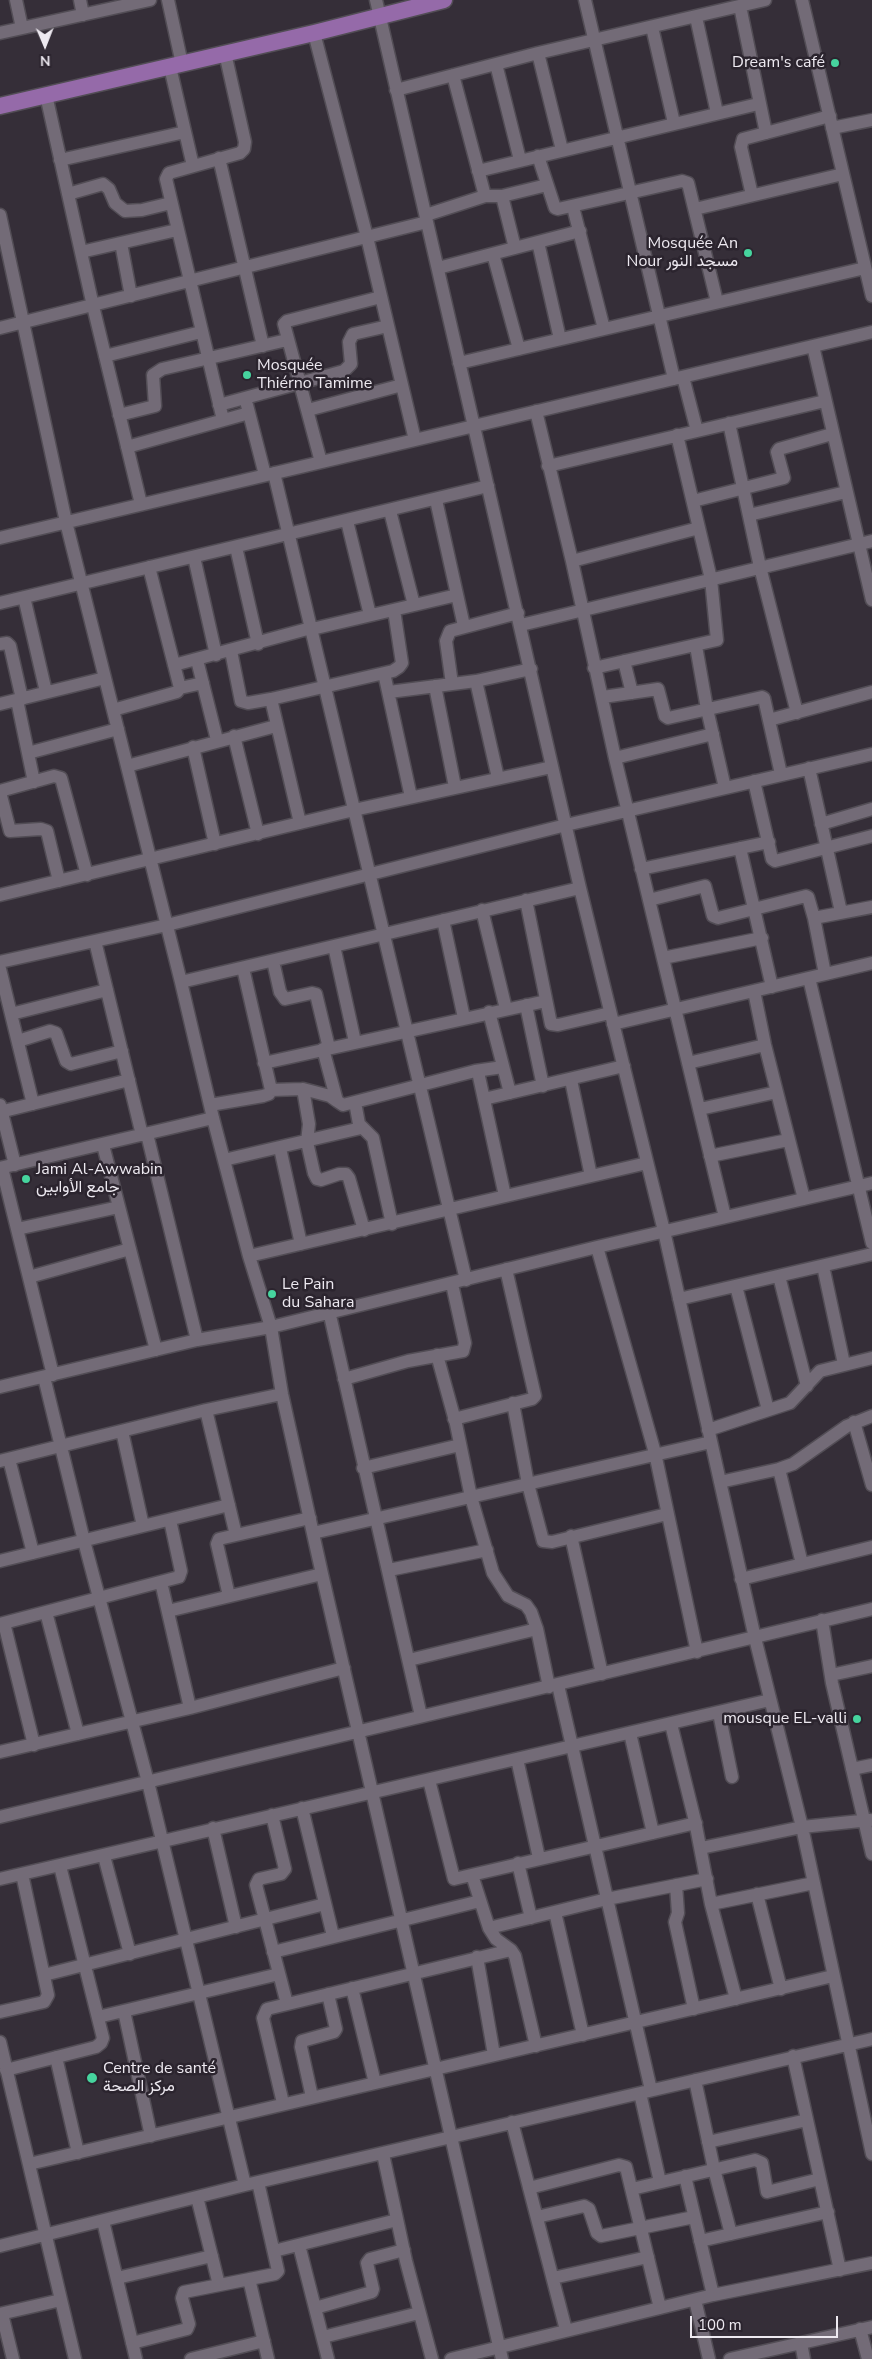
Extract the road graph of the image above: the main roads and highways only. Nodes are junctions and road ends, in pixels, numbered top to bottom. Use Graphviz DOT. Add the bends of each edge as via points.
graph roads {
  1 [pos="443,0"];
  2 [pos="378,8"];
  3 [pos="0,106"];
  1 -- 2 [label="main road"];
  2 -- 3 [label="main road" via="314,32"];
}
